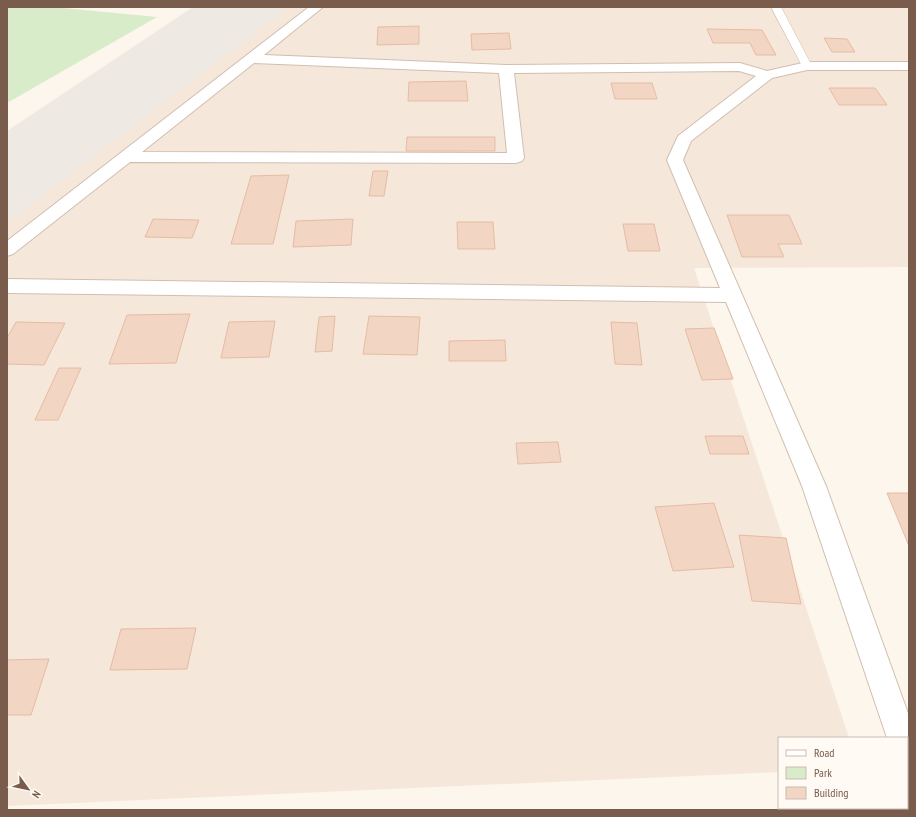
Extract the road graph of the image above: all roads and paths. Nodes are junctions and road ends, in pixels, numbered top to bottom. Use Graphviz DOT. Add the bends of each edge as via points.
graph roads {
  1 [pos="317,7"];
  2 [pos="776,7"];
  3 [pos="251,59"];
  4 [pos="807,66"];
  5 [pos="909,66"];
  6 [pos="506,69"];
  7 [pos="767,75"];
  8 [pos="127,157"];
  9 [pos="7,250"];
  10 [pos="7,286"];
  11 [pos="732,295"];
  12 [pos="902,737"];
  1 -- 3 [label="street"];
  2 -- 4 [label="lane"];
  3 -- 6 [label="street"];
  3 -- 8 [label="street"];
  4 -- 5 [label="street"];
  4 -- 7 [label="street"];
  6 -- 7 [label="street" via="740,67"];
  6 -- 8 [label="street" via="516,158"];
  7 -- 11 [label="street" via="684,139 675,160"];
  8 -- 9 [label="street"];
  10 -- 11 [label="street"];
  11 -- 12 [label="street" via="814,486"];
}
